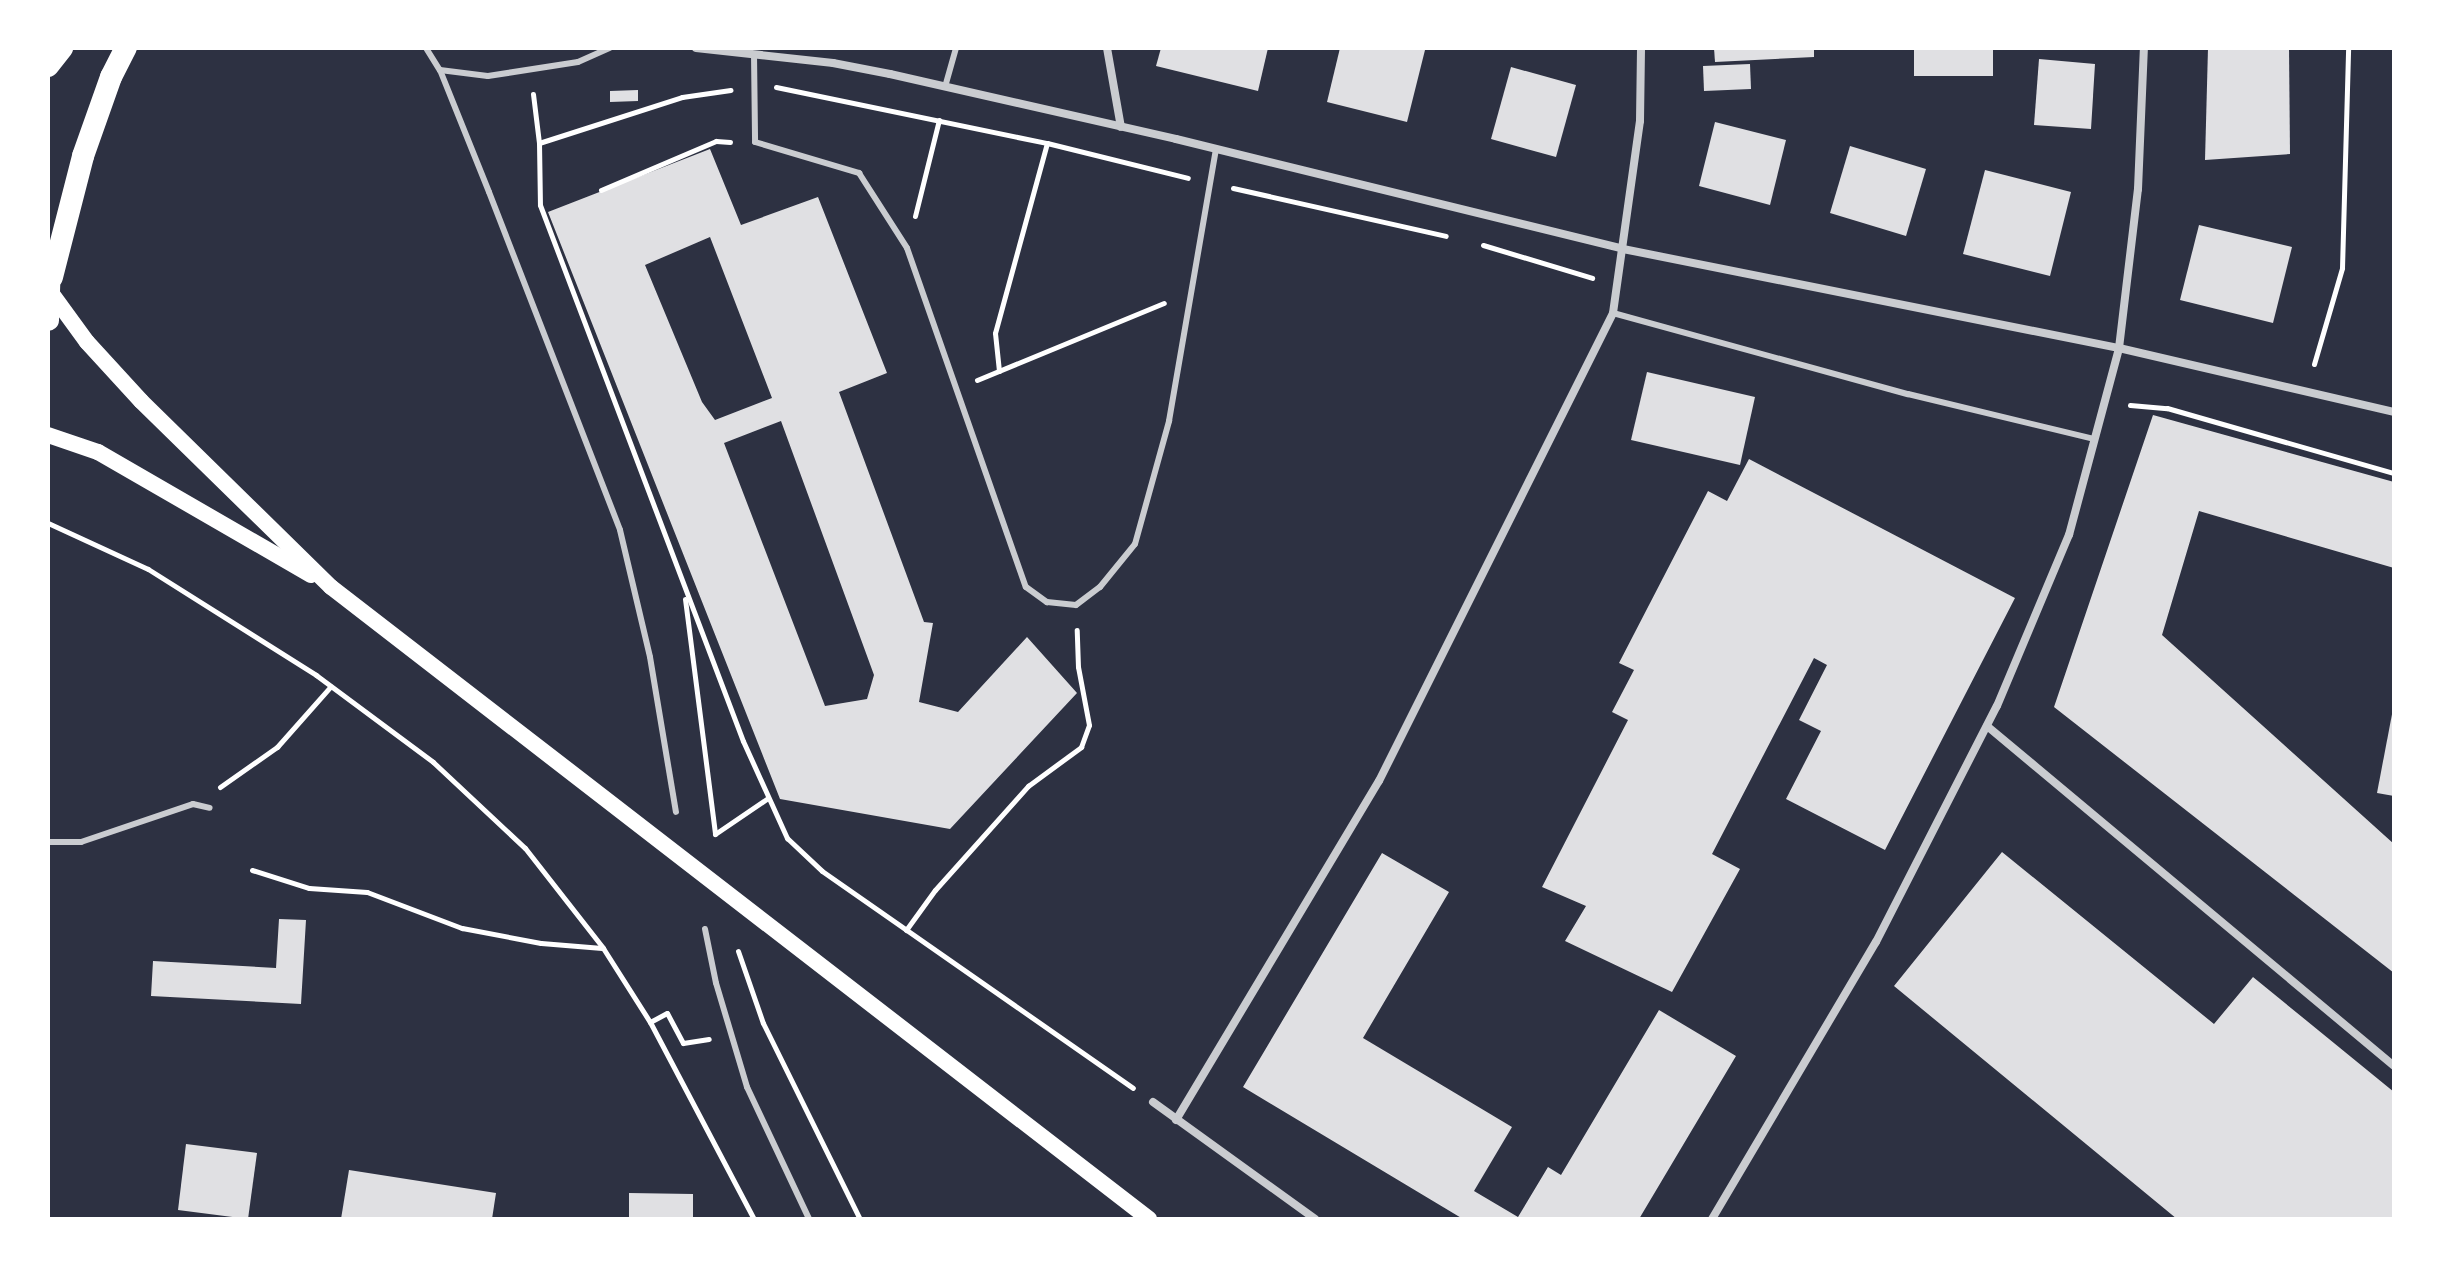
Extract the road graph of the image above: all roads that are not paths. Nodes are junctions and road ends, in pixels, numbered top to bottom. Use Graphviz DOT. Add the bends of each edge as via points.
graph roads {
  1 [pos="62,48"];
  2 [pos="126,48"];
  3 [pos="426,48"];
  4 [pos="610,48"];
  5 [pos="696,48"];
  6 [pos="956,48"];
  7 [pos="1107,48"];
  8 [pos="1641,48"];
  9 [pos="2144,48"];
  10 [pos="754,54"];
  11 [pos="48,66"];
  12 [pos="440,70"];
  13 [pos="945,87"];
  14 [pos="1121,127"];
  15 [pos="1216,150"];
  16 [pos="1623,249"];
  17 [pos="48,251"];
  18 [pos="52,285"];
  19 [pos="1613,313"];
  20 [pos="48,320"];
  21 [pos="2119,348"];
  22 [pos="2394,412"];
  23 [pos="48,435"];
  24 [pos="2094,439"];
  25 [pos="331,587"];
  26 [pos="1987,726"];
  27 [pos="210,808"];
  28 [pos="676,812"];
  29 [pos="48,842"];
  30 [pos="705,929"];
  31 [pos="2394,1066"];
  32 [pos="1153,1102"];
  33 [pos="1176,1120"];
  34 [pos="809,1219"];
  35 [pos="1149,1219"];
  36 [pos="1315,1219"];
  37 [pos="1712,1219"];
  1 -- 11 [label="highway"];
  2 -- 18 [label="highway" via="83,156"];
  3 -- 12 [label="lane"];
  4 -- 12 [label="lane" via="578,62 488,76"];
  5 -- 10 [label="street"];
  6 -- 13 [label="lane"];
  7 -- 14 [label="street"];
  8 -- 16 [label="street" via="1640,121"];
  9 -- 21 [label="street" via="2138,189"];
  10 -- 13 [label="street" via="833,63"];
  10 -- 15 [label="lane" via="755,142 859,173 907,248 1026,587 1047,602 1076,605 1100,587 1135,544 1169,421"];
  12 -- 28 [label="lane" via="620,530 650,657"];
  13 -- 14 [label="street"];
  14 -- 15 [label="street"];
  15 -- 16 [label="street"];
  16 -- 19 [label="street"];
  16 -- 21 [label="street"];
  17 -- 18 [label="highway"];
  18 -- 20 [label="highway"];
  18 -- 25 [label="main road" via="87,342 141,401"];
  19 -- 24 [label="lane"];
  19 -- 33 [label="street" via="1379,781"];
  21 -- 22 [label="street"];
  21 -- 24 [label="street"];
  23 -- 25 [label="main road" via="98,452"];
  24 -- 26 [label="street" via="2069,535"];
  25 -- 35 [label="main road"];
  26 -- 31 [label="street"];
  26 -- 37 [label="street" via="1876,942"];
  27 -- 29 [label="lane" via="193,804 81,842"];
  30 -- 34 [label="lane" via="747,1087"];
  32 -- 33 [label="street"];
  33 -- 36 [label="street"];
}
